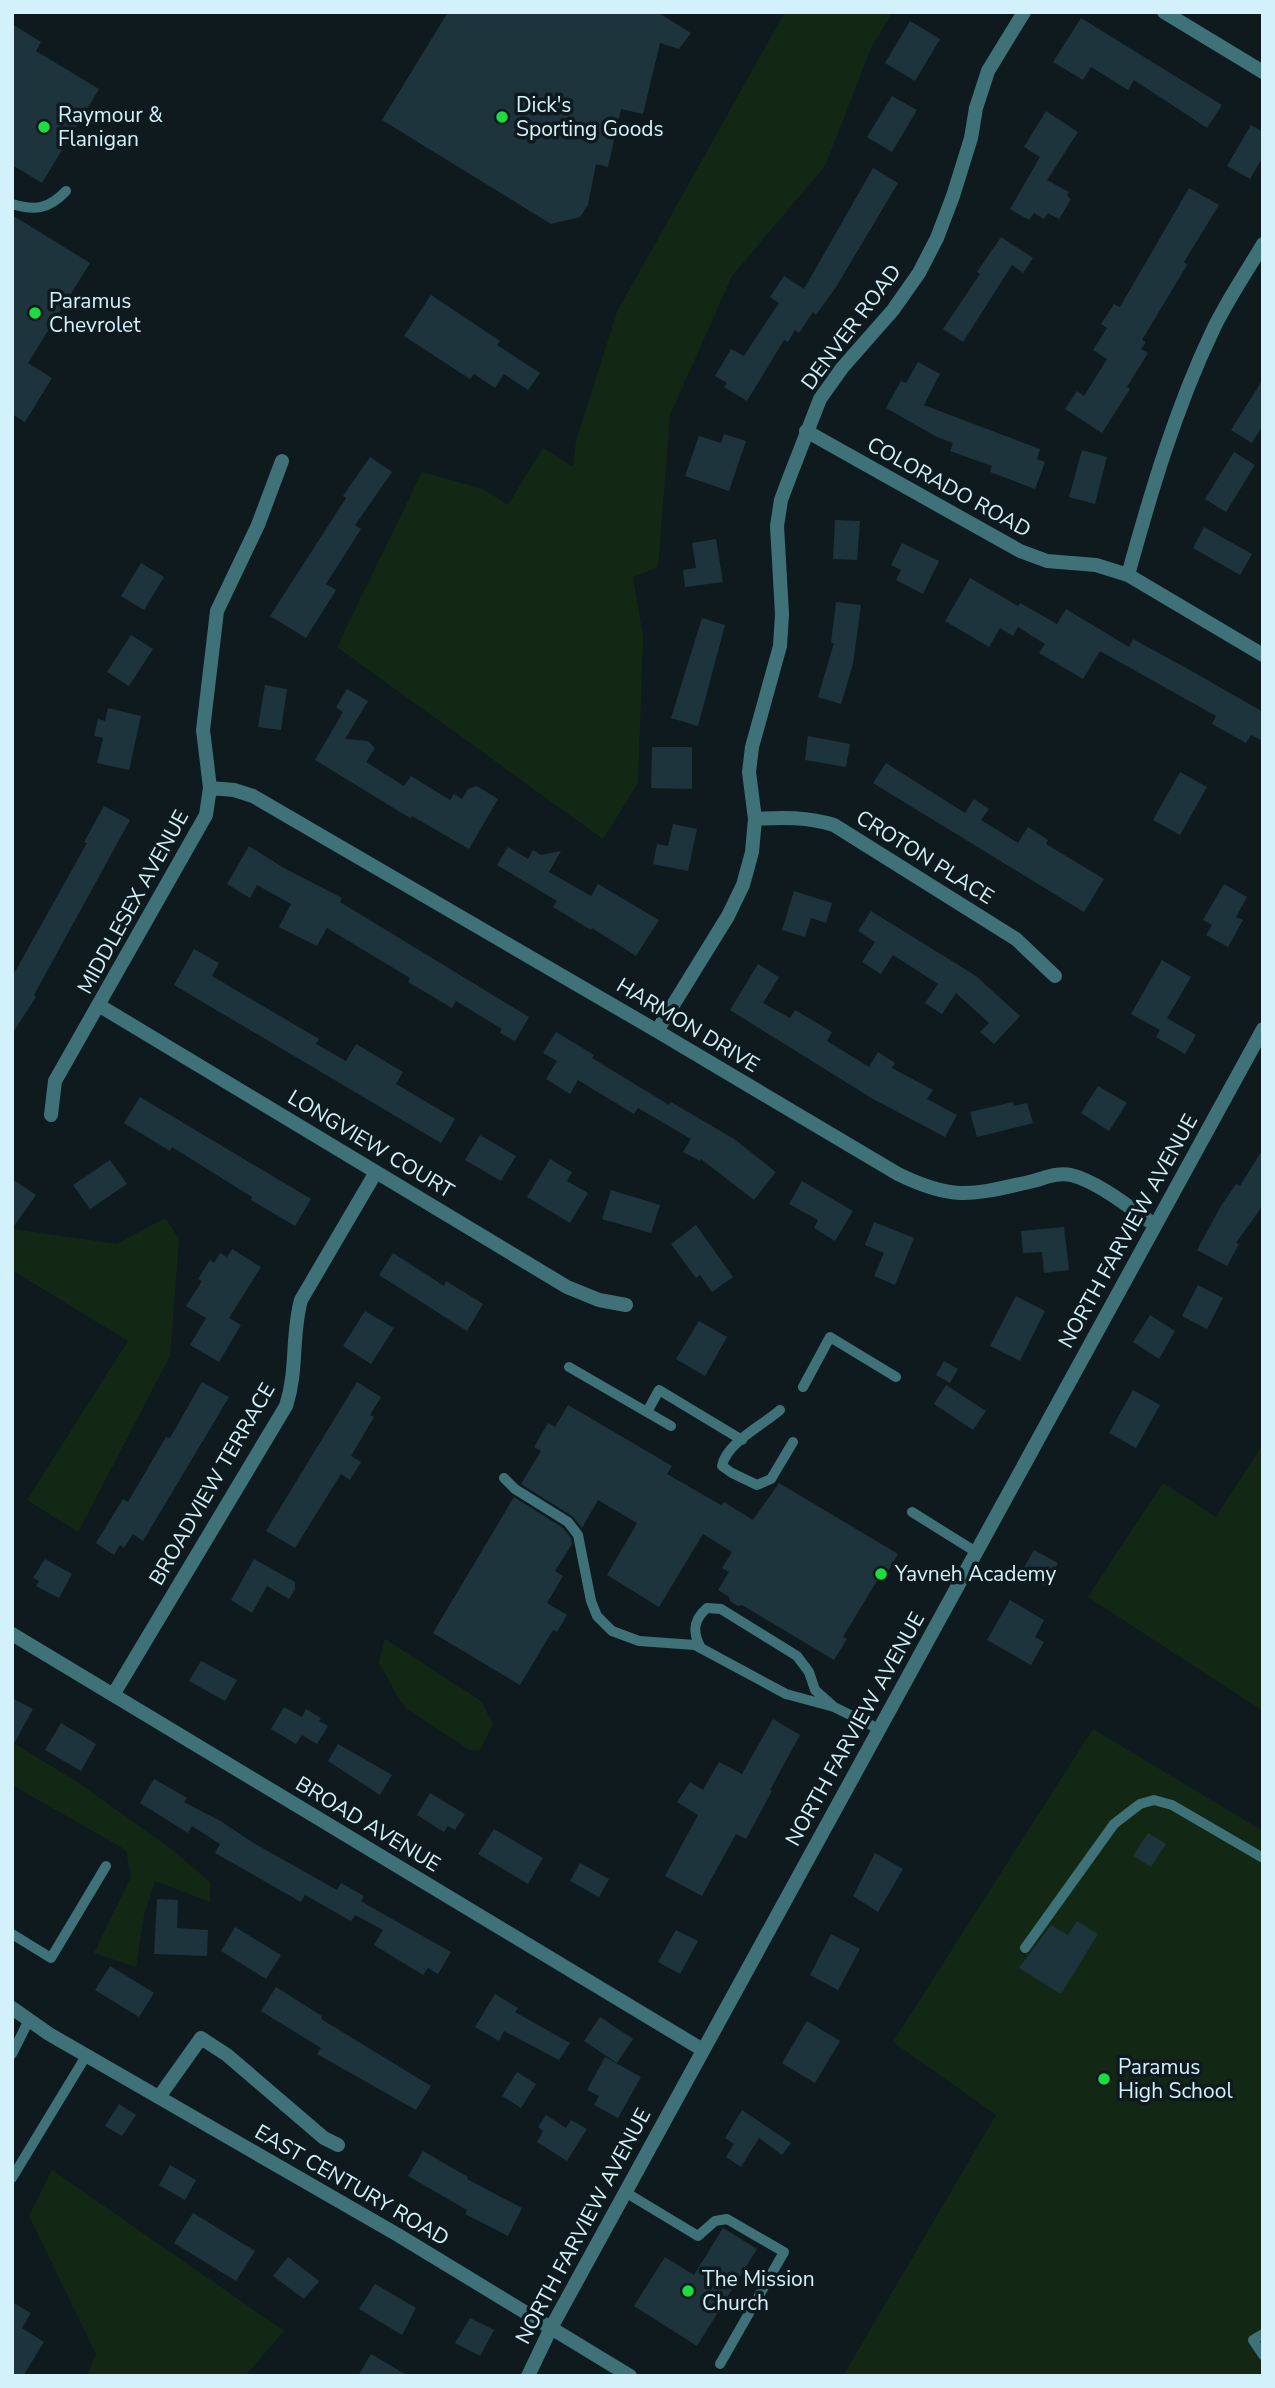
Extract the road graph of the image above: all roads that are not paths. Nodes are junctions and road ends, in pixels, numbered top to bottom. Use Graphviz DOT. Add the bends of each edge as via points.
graph roads {
  1 [pos="1024,12"];
  2 [pos="1164,12"];
  3 [pos="1263,72"];
  4 [pos="66,191"];
  5 [pos="12,204"];
  6 [pos="1263,244"];
  7 [pos="806,431"];
  8 [pos="282,461"];
  9 [pos="1128,575"];
  10 [pos="1263,655"];
  11 [pos="210,788"];
  12 [pos="755,819"];
  13 [pos="1055,976"];
  14 [pos="100,1006"];
  15 [pos="1263,1029"];
  16 [pos="657,1031"];
  17 [pos="51,1115"];
  18 [pos="376,1172"];
  19 [pos="1155,1225"];
  20 [pos="626,1305"];
  21 [pos="569,1367"];
  22 [pos="897,1377"];
  23 [pos="803,1387"];
  24 [pos="780,1410"];
  25 [pos="647,1412"];
  26 [pos="671,1426"];
  27 [pos="742,1440"];
  28 [pos="793,1442"];
  29 [pos="504,1478"];
  30 [pos="912,1512"];
  31 [pos="976,1552"];
  32 [pos="12,1634"];
  33 [pos="699,1646"];
  34 [pos="113,1695"];
  35 [pos="834,1707"];
  36 [pos="879,1729"];
  37 [pos="1263,1858"];
  38 [pos="106,1866"];
  39 [pos="12,1934"];
  40 [pos="1025,1948"];
  41 [pos="12,2008"];
  42 [pos="12,2017"];
  43 [pos="27,2024"];
  44 [pos="50,2034"];
  45 [pos="703,2050"];
  46 [pos="12,2054"];
  47 [pos="86,2056"];
  48 [pos="159,2098"];
  49 [pos="338,2145"];
  50 [pos="12,2178"];
  51 [pos="625,2192"];
  52 [pos="551,2328"];
  53 [pos="1263,2334"];
  54 [pos="1263,2355"];
  55 [pos="720,2364"];
  56 [pos="528,2376"];
  57 [pos="630,2376"];
  1 -- 7 [label="street, DENVER ROAD" via="988,71 937,238 919,273 842,368 820,399"];
  2 -- 3 [label="street"];
  4 -- 5 [label="lane" via="46,208"];
  6 -- 9 [label="street" via="1213,330 1180,405"];
  7 -- 9 [label="street, COLORADO ROAD" via="1020,551 1047,561 1096,565"];
  7 -- 12 [label="street, DENVER ROAD" via="781,500 777,526 780,646 752,747 749,772"];
  8 -- 11 [label="street, MIDDLESEX AVENUE" via="258,526 217,611 203,730"];
  9 -- 10 [label="street, COLORADO ROAD"];
  11 -- 14 [label="street, MIDDLESEX AVENUE" via="206,815"];
  11 -- 16 [label="street, HARMON DRIVE" via="253,796"];
  12 -- 13 [label="street, CROTON PLACE" via="812,818 834,825 1017,939"];
  12 -- 16 [label="street, DENVER ROAD" via="743,885"];
  14 -- 17 [label="street, MIDDLESEX AVENUE" via="55,1081"];
  14 -- 18 [label="street, LONGVIEW COURT"];
  15 -- 19 [label="street, NORTH FARVIEW AVENUE"];
  16 -- 19 [label="street, HARMON DRIVE" via="919,1184 967,1195 1070,1175 1090,1182"];
  18 -- 20 [label="street, LONGVIEW COURT" via="567,1287"];
  18 -- 34 [label="street, BROADVIEW TERRACE" via="302,1300 296,1318 293,1385 286,1406"];
  19 -- 31 [label="street, NORTH FARVIEW AVENUE"];
  21 -- 25 [label="lane"];
  22 -- 23 [label="lane" via="830,1337"];
  24 -- 27 [label="lane"];
  25 -- 26 [label="lane"];
  25 -- 27 [label="lane" via="659,1390"];
  27 -- 28 [label="lane" via="723,1457 722,1466 757,1485 771,1479"];
  29 -- 33 [label="lane" via="568,1522 578,1535 590,1601 612,1631 639,1641"];
  30 -- 31 [label="lane"];
  31 -- 36 [label="street, NORTH FARVIEW AVENUE"];
  32 -- 34 [label="street, BROAD AVENUE"];
  33 -- 35 [label="lane" via="786,1694"];
  33 -- 35 [label="lane" via="695,1636 698,1615 707,1608 721,1609 797,1656 809,1671 815,1690"];
  34 -- 45 [label="street, BROAD AVENUE"];
  35 -- 36 [label="lane"];
  36 -- 45 [label="street, NORTH FARVIEW AVENUE"];
  37 -- 40 [label="lane" via="1172,1805 1154,1800 1140,1804 1114,1824"];
  38 -- 39 [label="lane" via="51,1958"];
  41 -- 44 [label="street, EAST CENTURY ROAD"];
  42 -- 43 [label="street, EAST CENTURY ROAD"];
  43 -- 44 [label="street, EAST CENTURY ROAD"];
  43 -- 46 [label="lane"];
  44 -- 47 [label="street, EAST CENTURY ROAD"];
  45 -- 51 [label="street, NORTH FARVIEW AVENUE"];
  47 -- 48 [label="street, EAST CENTURY ROAD"];
  47 -- 50 [label="lane"];
  48 -- 49 [label="street" via="201,2038"];
  48 -- 52 [label="street, EAST CENTURY ROAD"];
  51 -- 52 [label="street, NORTH FARVIEW AVENUE"];
  51 -- 55 [label="lane" via="698,2236 715,2221 727,2219 784,2252"];
  52 -- 56 [label="street, NORTH FARVIEW AVENUE"];
  52 -- 57 [label="street, EAST CENTURY ROAD"];
  53 -- 54 [label="lane" via="1252,2340"];
}
